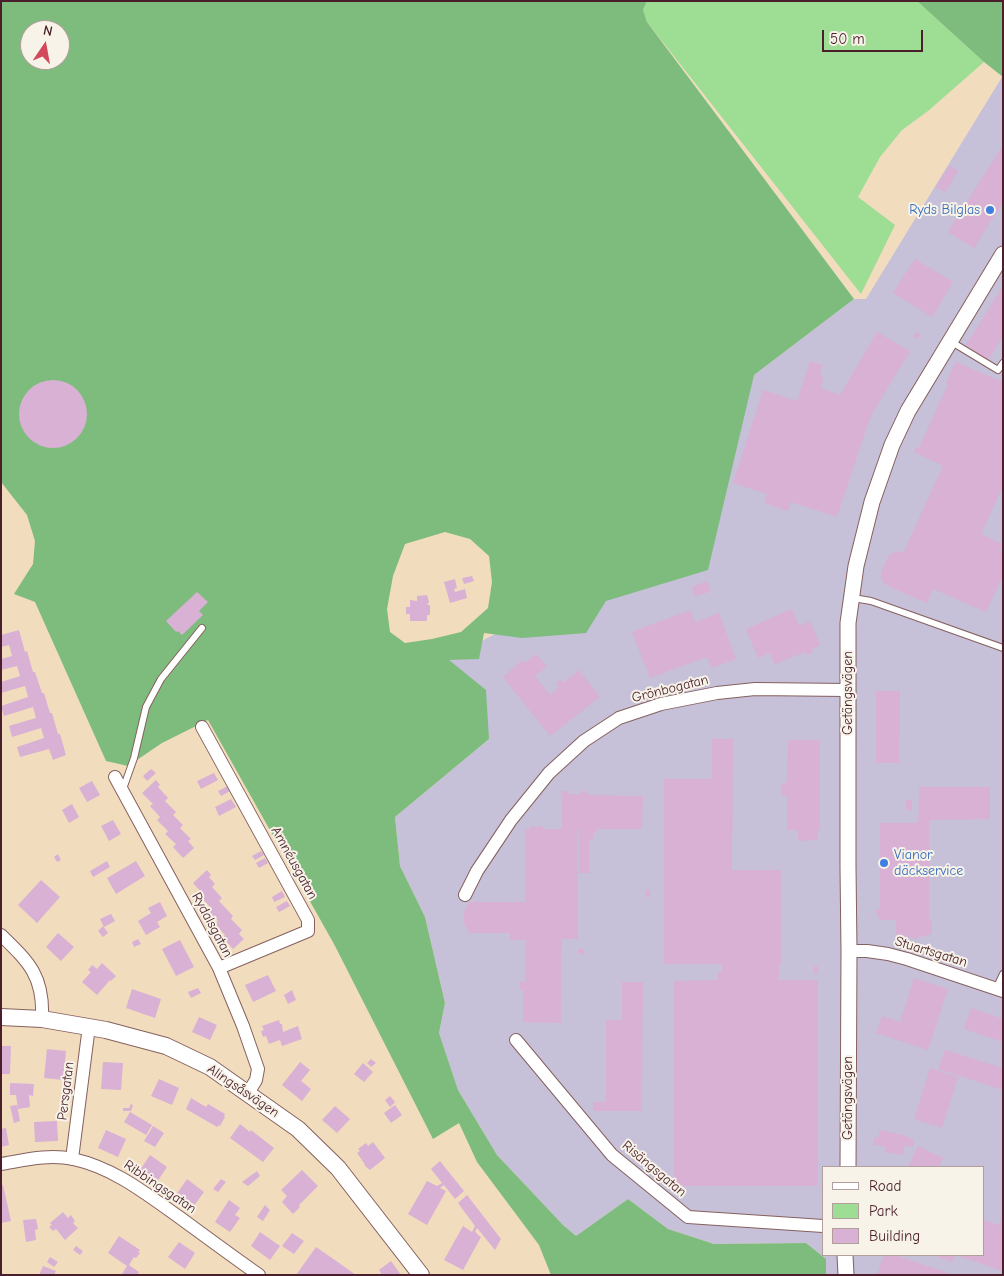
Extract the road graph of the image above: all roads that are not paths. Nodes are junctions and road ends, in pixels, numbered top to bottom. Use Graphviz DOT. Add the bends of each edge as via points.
graph roads {
  1 [pos="1003,254"];
  2 [pos="950,340"];
  3 [pos="1003,363"];
  4 [pos="851,598"];
  5 [pos="202,628"];
  6 [pos="1003,648"];
  7 [pos="847,690"];
  8 [pos="202,727"];
  9 [pos="115,777"];
  10 [pos="122,790"];
  11 [pos="465,896"];
  12 [pos="1,935"];
  13 [pos="849,952"];
  14 [pos="219,968"];
  15 [pos="1003,974"];
  16 [pos="999,990"];
  17 [pos="1,1017"];
  18 [pos="42,1019"];
  19 [pos="89,1026"];
  20 [pos="516,1040"];
  21 [pos="248,1093"];
  22 [pos="72,1159"];
  23 [pos="1,1164"];
  24 [pos="848,1166"];
  25 [pos="822,1226"];
  26 [pos="845,1256"];
  27 [pos="259,1275"];
  28 [pos="421,1275"];
  29 [pos="846,1275"];
  1 -- 2 [label="street, Getängsvägen"];
  2 -- 3 [label="lane" via="998,370"];
  2 -- 4 [label="street, Getängsvägen" via="892,445 872,502"];
  4 -- 6 [label="lane"];
  4 -- 7 [label="street, Getängsvägen"];
  5 -- 10 [label="lane" via="161,679 146,708 134,758"];
  7 -- 11 [label="street, Grönbogatan" via="755,689 717,693 661,704 619,718 584,741 549,773 511,820 477,871"];
  7 -- 13 [label="street, Getängsvägen"];
  8 -- 14 [label="street, Amnéusgatan" via="308,920 308,931"];
  9 -- 10 [label="street, Rydalsgatan"];
  10 -- 14 [label="street, Rydalsgatan"];
  12 -- 18 [label="street" via="27,961 38,980"];
  13 -- 16 [label="street, Stuartsgatan" via="888,954"];
  13 -- 24 [label="street, Getängsvägen"];
  14 -- 21 [label="street, Rydalsgatan" via="258,1069"];
  15 -- 16 [label="lane"];
  17 -- 18 [label="main road, Alingsåsvägen"];
  18 -- 19 [label="main road, Alingsåsvägen"];
  19 -- 21 [label="main road, Alingsåsvägen" via="166,1046 210,1067"];
  19 -- 22 [label="street, Persgatan"];
  20 -- 25 [label="street, Risängsgatan" via="612,1155 688,1217"];
  21 -- 28 [label="main road, Alingsåsvägen" via="298,1129 338,1168"];
  22 -- 23 [label="street, Ribbingsgatan" via="41,1158"];
  22 -- 27 [label="street, Ribbingsgatan" via="100,1167 127,1180"];
  26 -- 29 [label="street"];
}
